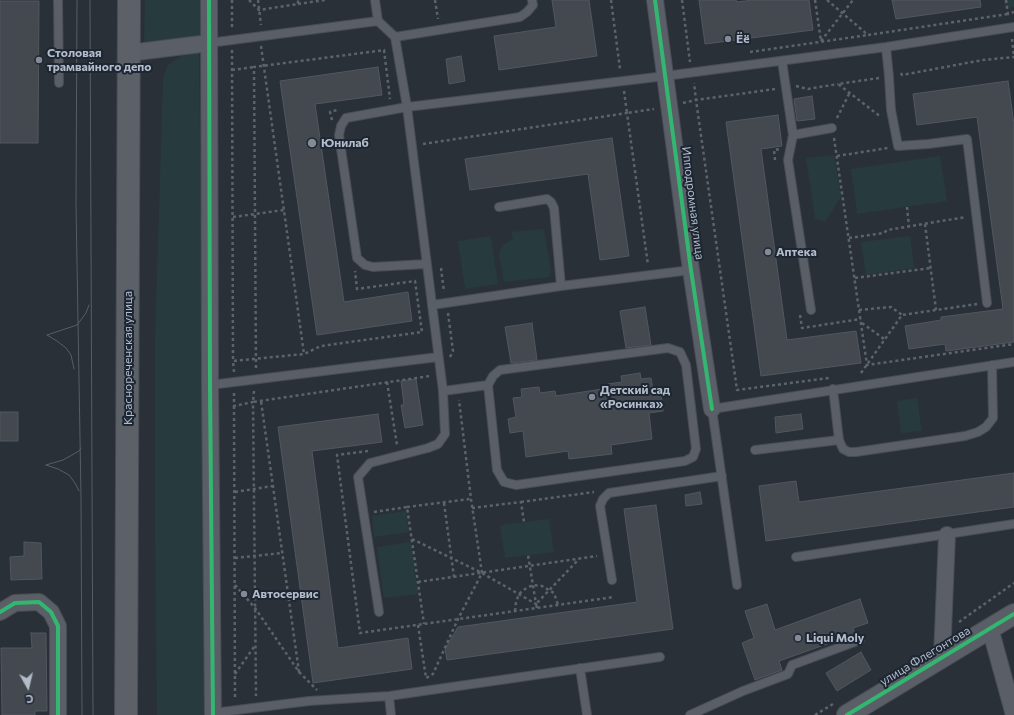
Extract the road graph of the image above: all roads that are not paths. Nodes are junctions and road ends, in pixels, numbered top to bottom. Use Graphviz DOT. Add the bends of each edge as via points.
graph roads {
  1 [pos="58,0"];
  2 [pos="129,0"];
  3 [pos="209,0"];
  4 [pos="375,0"];
  5 [pos="532,0"];
  6 [pos="655,0"];
  7 [pos="378,21"];
  8 [pos="1014,26"];
  9 [pos="395,37"];
  10 [pos="209,43"];
  11 [pos="886,47"];
  12 [pos="129,53"];
  13 [pos="782,61"];
  14 [pos="664,70"];
  15 [pos="59,83"];
  16 [pos="407,107"];
  17 [pos="832,128"];
  18 [pos="793,135"];
  19 [pos="499,206"];
  20 [pos="426,264"];
  21 [pos="691,270"];
  22 [pos="561,286"];
  23 [pos="987,303"];
  24 [pos="432,304"];
  25 [pos="811,310"];
  26 [pos="438,357"];
  27 [pos="1014,362"];
  28 [pos="992,365"];
  29 [pos="210,385"];
  30 [pos="488,385"];
  31 [pos="833,389"];
  32 [pos="443,391"];
  33 [pos="712,409"];
  34 [pos="839,440"];
  35 [pos="755,450"];
  36 [pos="722,476"];
  37 [pos="1014,524"];
  38 [pos="947,535"];
  39 [pos="796,557"];
  40 [pos="612,580"];
  41 [pos="737,585"];
  42 [pos="0,612"];
  43 [pos="379,612"];
  44 [pos="1014,614"];
  45 [pos="990,628"];
  46 [pos="860,640"];
  47 [pos="660,657"];
  48 [pos="942,657"];
  49 [pos="580,668"];
  50 [pos="389,696"];
  51 [pos="841,709"];
  52 [pos="213,714"];
  53 [pos="58,715"];
  54 [pos="126,715"];
  55 [pos="390,715"];
  56 [pos="587,715"];
  57 [pos="690,715"];
  58 [pos="1014,715"];
  1 -- 15 [label="lane"];
  2 -- 12 [label="main road, Краснореченская улица"];
  3 -- 10 [label="street"];
  4 -- 7 [label="lane"];
  5 -- 9 [label="lane" via="533,5 520,17"];
  6 -- 14 [label="street, Ипподромная улица"];
  7 -- 9 [label="lane"];
  7 -- 10 [label="lane"];
  8 -- 11 [label="lane"];
  9 -- 16 [label="lane"];
  10 -- 12 [label="street"];
  10 -- 29 [label="street"];
  11 -- 13 [label="lane"];
  11 -- 23 [label="lane" via="891,110 898,146 967,139"];
  12 -- 54 [label="main road, Краснореченская улица"];
  13 -- 14 [label="lane"];
  13 -- 18 [label="lane"];
  14 -- 16 [label="lane" via="622,81"];
  14 -- 21 [label="street, Ипподромная улица"];
  16 -- 20 [label="lane"];
  16 -- 20 [label="lane" via="346,118 339,135 357,258 373,268"];
  17 -- 18 [label="lane"];
  18 -- 25 [label="lane" via="788,160"];
  19 -- 22 [label="lane" via="546,199 551,202 554,208"];
  20 -- 24 [label="lane"];
  21 -- 22 [label="lane"];
  21 -- 33 [label="street, Ипподромная улица"];
  22 -- 24 [label="lane"];
  24 -- 26 [label="lane"];
  26 -- 29 [label="lane"];
  26 -- 32 [label="lane"];
  27 -- 28 [label="lane"];
  28 -- 31 [label="lane"];
  28 -- 34 [label="lane" via="993,418 978,432 856,452 842,449"];
  29 -- 52 [label="street"];
  30 -- 30 [label="lane" via="492,376 500,370 668,348 680,352 686,365 696,449 693,457 685,461 516,486 504,482 497,470"];
  30 -- 32 [label="lane"];
  31 -- 33 [label="lane"];
  31 -- 34 [label="lane"];
  32 -- 43 [label="lane" via="445,434 438,444 370,463 358,477"];
  33 -- 36 [label="lane"];
  34 -- 35 [label="lane"];
  36 -- 40 [label="lane" via="609,493 600,506"];
  36 -- 41 [label="lane"];
  37 -- 38 [label="lane"];
  38 -- 39 [label="lane"];
  38 -- 48 [label="street"];
  42 -- 53 [label="street" via="15,603 39,602 51,612 58,626"];
  44 -- 45 [label="street, улица Флегонтова"];
  45 -- 48 [label="street, улица Флегонтова"];
  45 -- 58 [label="street"];
  46 -- 57 [label="lane" via="792,665 788,674"];
  47 -- 49 [label="lane"];
  48 -- 51 [label="street, улица Флегонтова"];
  49 -- 50 [label="lane"];
  49 -- 56 [label="lane"];
  50 -- 52 [label="lane" via="326,700"];
  50 -- 55 [label="lane"];
}
